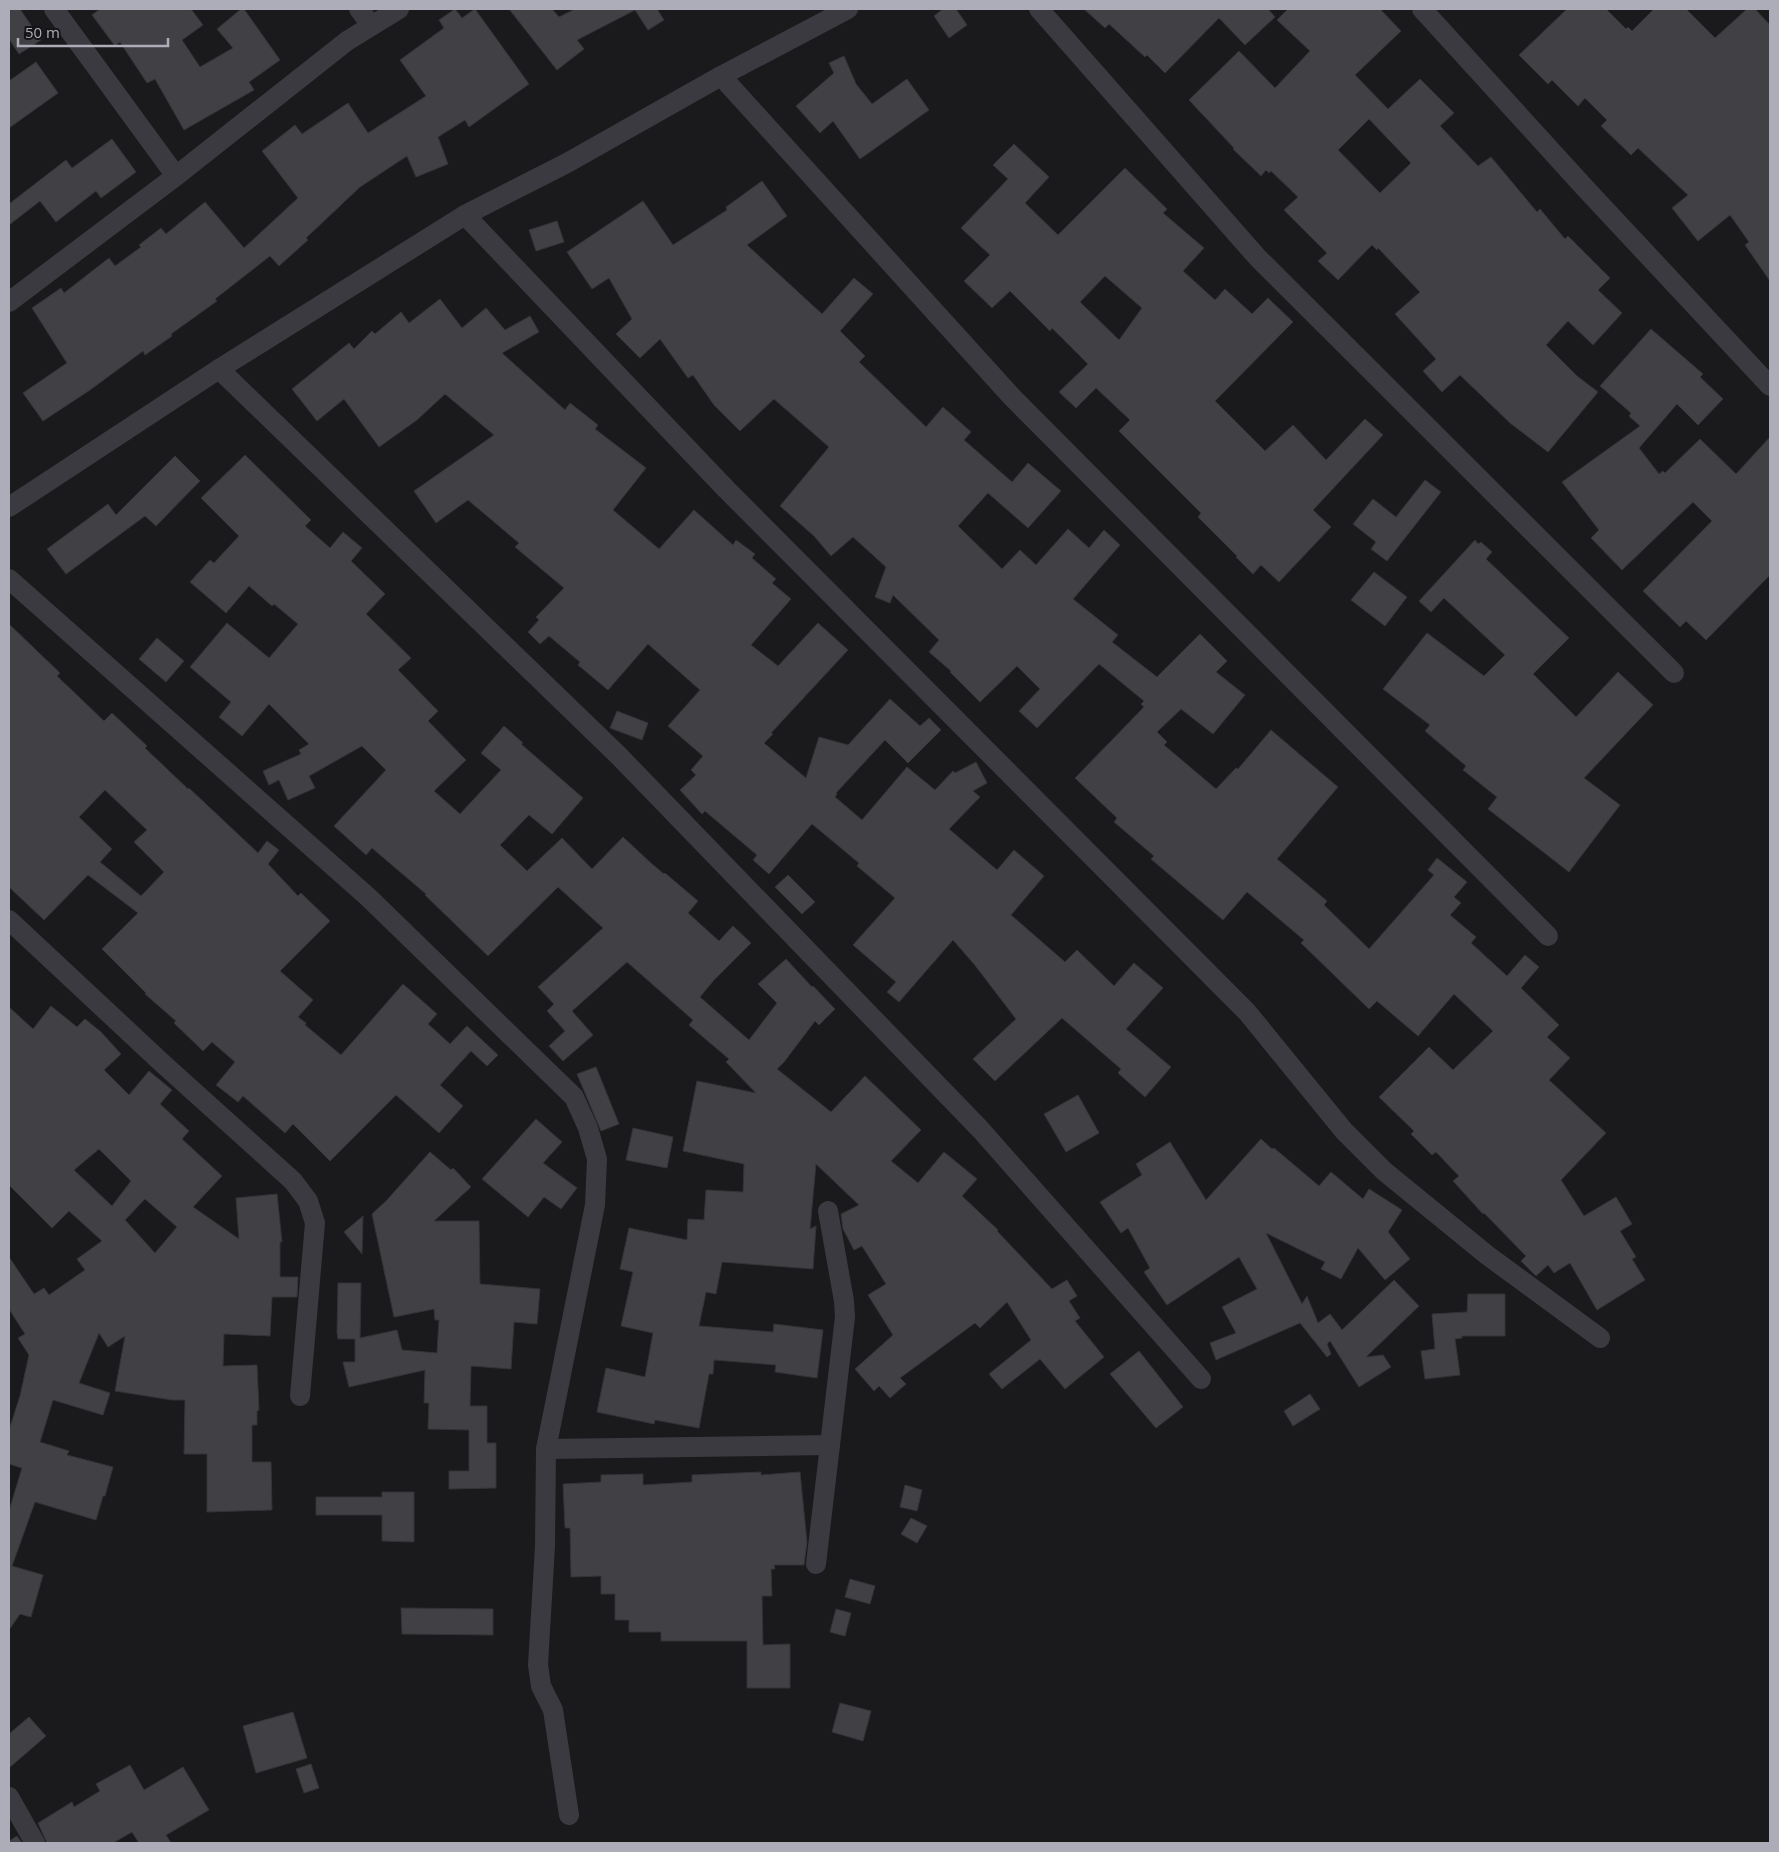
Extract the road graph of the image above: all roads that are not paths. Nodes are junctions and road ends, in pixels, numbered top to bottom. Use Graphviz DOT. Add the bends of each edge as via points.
graph roads {
  1 [pos="54,9"];
  2 [pos="359,9"];
  3 [pos="399,9"];
  4 [pos="848,9"];
  5 [pos="1039,9"];
  6 [pos="1422,9"];
  7 [pos="371,25"];
  8 [pos="721,76"];
  9 [pos="176,176"];
  10 [pos="465,215"];
  11 [pos="9,302"];
  12 [pos="219,369"];
  13 [pos="1770,386"];
  14 [pos="9,507"];
  15 [pos="9,579"];
  16 [pos="1674,673"];
  17 [pos="9,920"];
  18 [pos="1548,936"];
  19 [pos="828,1211"];
  20 [pos="1600,1338"];
  21 [pos="1201,1379"];
  22 [pos="300,1396"];
  23 [pos="830,1445"];
  24 [pos="546,1448"];
  25 [pos="816,1564"];
  26 [pos="9,1797"];
  27 [pos="569,1815"];
  28 [pos="35,1843"];
  1 -- 9 [label="street"];
  2 -- 7 [label="street"];
  3 -- 7 [label="street"];
  4 -- 8 [label="street"];
  5 -- 16 [label="street" via="1258,258"];
  6 -- 13 [label="street"];
  7 -- 9 [label="street"];
  8 -- 10 [label="street" via="567,163"];
  8 -- 18 [label="street" via="1012,397"];
  9 -- 11 [label="street"];
  10 -- 12 [label="street"];
  10 -- 20 [label="street" via="726,488 1247,1012 1344,1131 1384,1171 1488,1255"];
  12 -- 14 [label="street"];
  12 -- 21 [label="street" via="626,763 980,1128"];
  15 -- 24 [label="street" via="368,897 574,1097 597,1159 595,1205"];
  17 -- 22 [label="street" via="293,1181 308,1201 315,1223"];
  19 -- 23 [label="street" via="844,1302 844,1334"];
  23 -- 24 [label="street"];
  23 -- 25 [label="street"];
  24 -- 27 [label="street" via="545,1546 538,1665 541,1686 553,1710"];
  26 -- 28 [label="street"];
}
